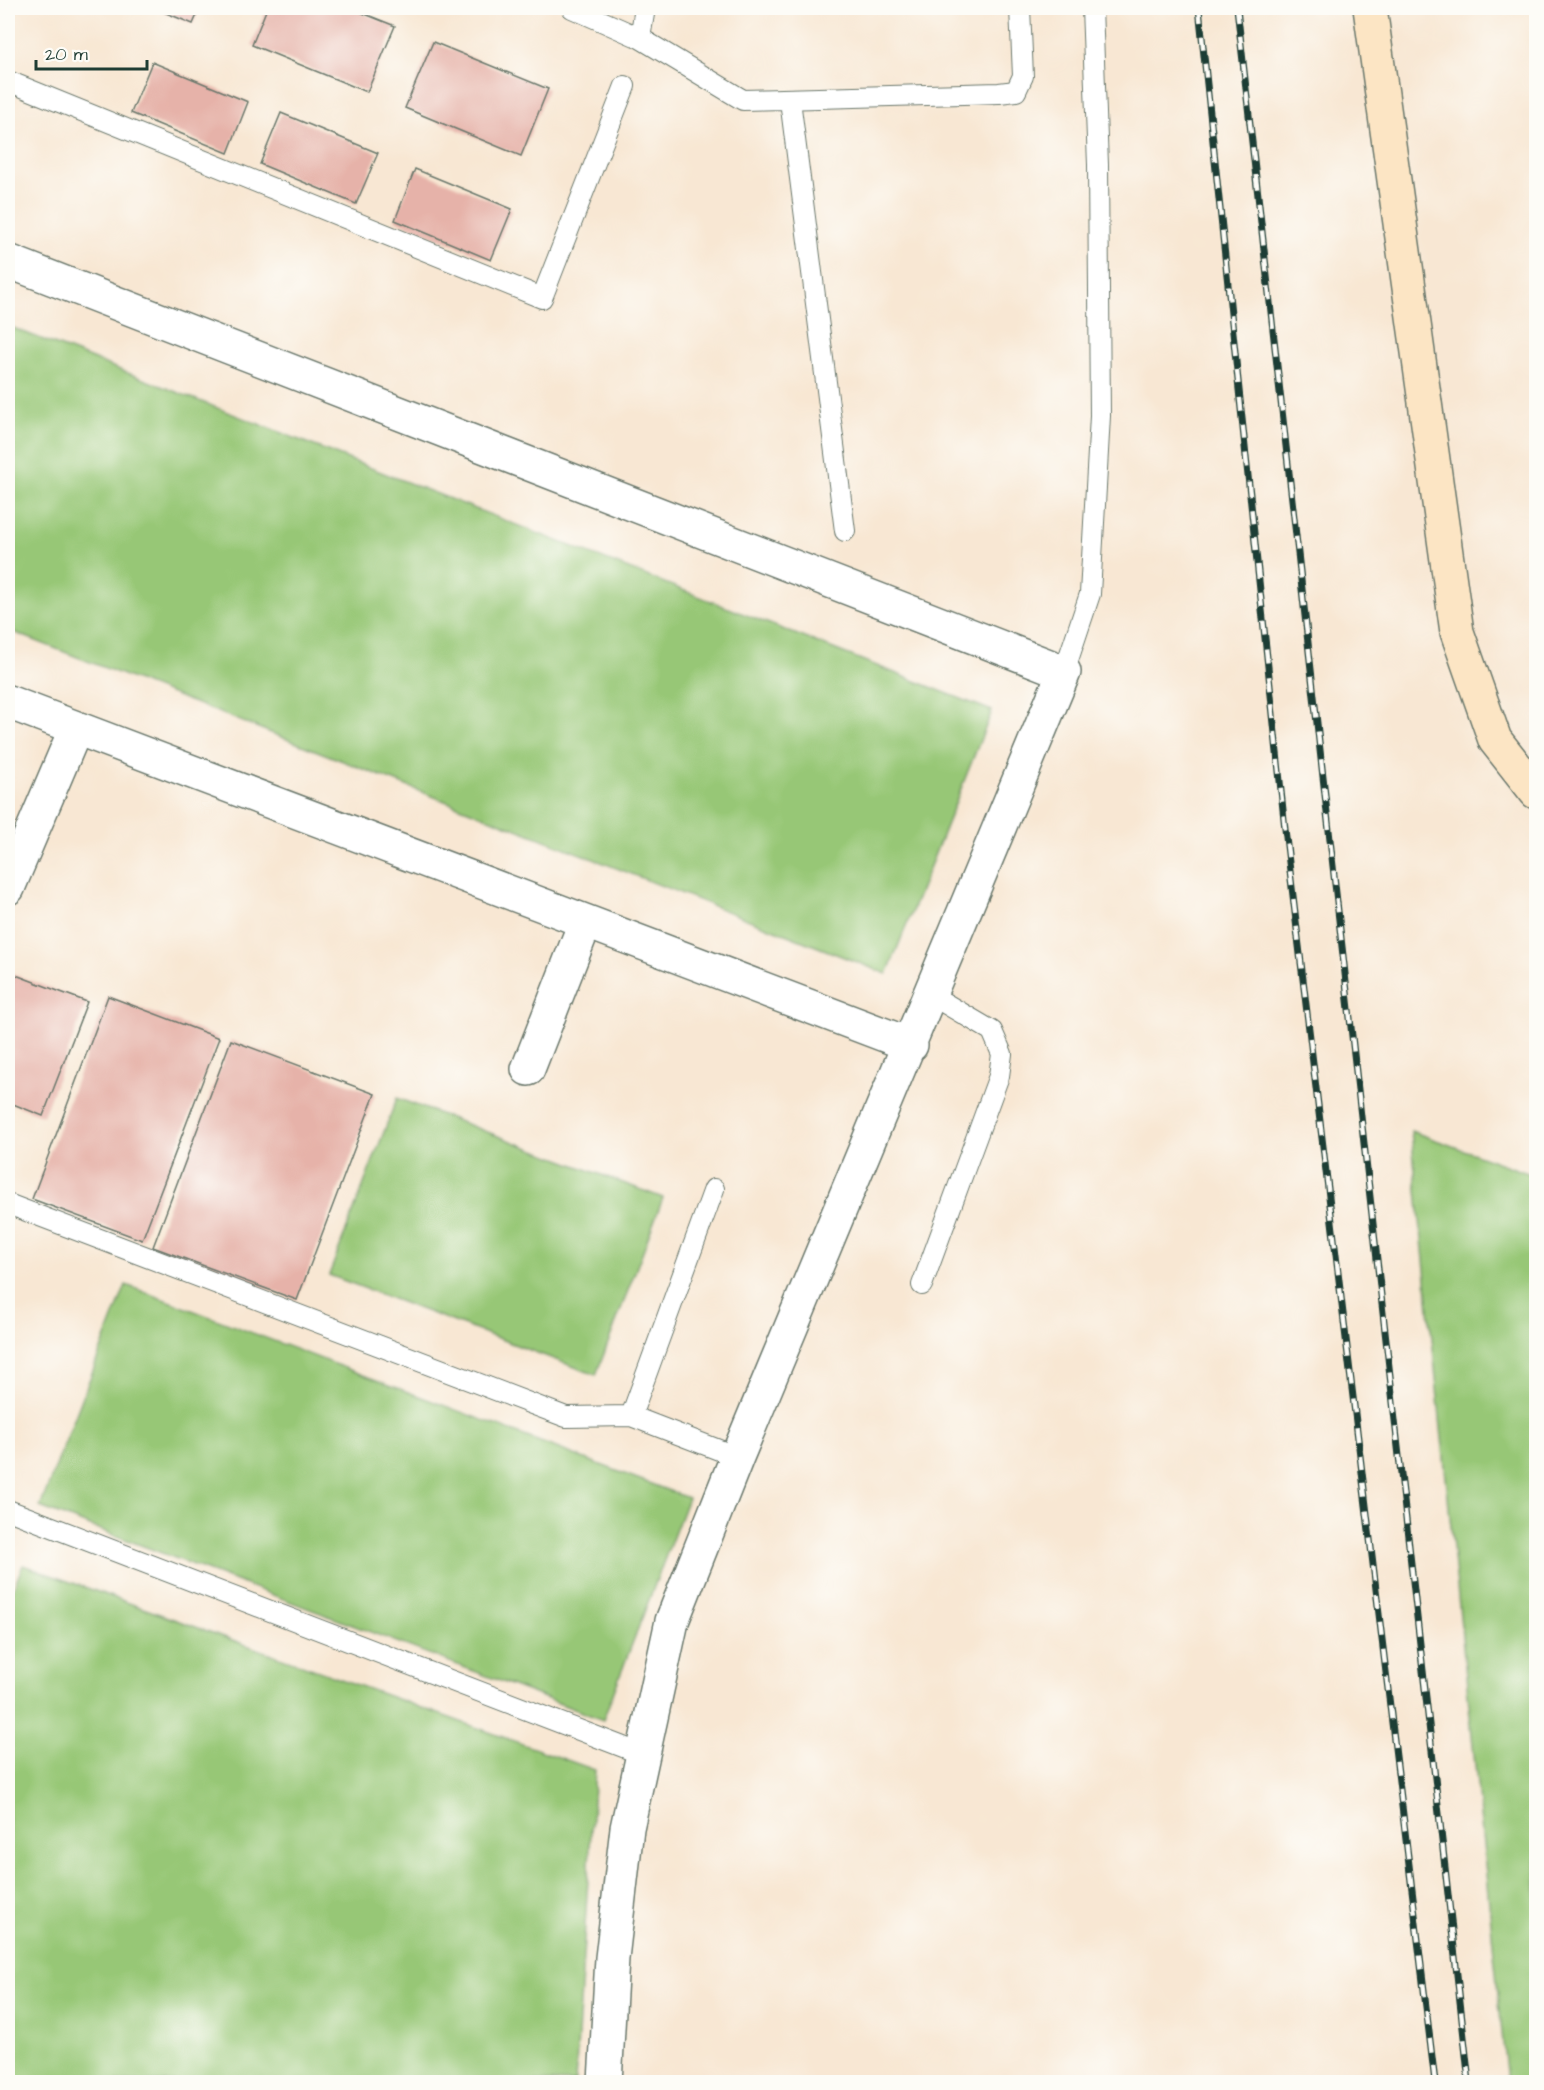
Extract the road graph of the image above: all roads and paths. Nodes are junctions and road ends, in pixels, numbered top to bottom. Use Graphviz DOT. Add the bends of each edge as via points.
graph roads {
  1 [pos="572,8"];
  2 [pos="645,8"];
  3 [pos="1020,8"];
  4 [pos="1092,8"];
  5 [pos="1370,8"];
  6 [pos="640,38"];
  7 [pos="8,81"];
  8 [pos="625,86"];
  9 [pos="790,100"];
  10 [pos="8,261"];
  11 [pos="845,531"];
  12 [pos="1064,672"];
  13 [pos="8,702"];
  14 [pos="76,728"];
  15 [pos="1536,792"];
  16 [pos="8,888"];
  17 [pos="585,923"];
  18 [pos="931,995"];
  19 [pos="911,1045"];
  20 [pos="528,1069"];
  21 [pos="714,1189"];
  22 [pos="8,1204"];
  23 [pos="922,1284"];
  24 [pos="631,1416"];
  25 [pos="737,1457"];
  26 [pos="8,1510"];
  27 [pos="644,1755"];
  28 [pos="605,2082"];
  1 -- 6 [label="lane"];
  2 -- 6 [label="lane"];
  3 -- 9 [label="lane" via="1023,76 1016,91"];
  4 -- 12 [label="lane" via="1100,416 1090,594"];
  5 -- 15 [label="street" via="1457,632 1495,740"];
  6 -- 9 [label="lane" via="743,100"];
  7 -- 8 [label="lane" via="542,298"];
  9 -- 11 [label="lane"];
  10 -- 12 [label="street"];
  12 -- 18 [label="street"];
  13 -- 14 [label="street"];
  14 -- 16 [label="street"];
  14 -- 17 [label="street"];
  17 -- 19 [label="street"];
  17 -- 20 [label="street"];
  18 -- 19 [label="street"];
  18 -- 23 [label="lane" via="992,1031 1002,1054 999,1076"];
  19 -- 25 [label="street"];
  21 -- 24 [label="lane"];
  22 -- 24 [label="lane" via="566,1417"];
  24 -- 25 [label="lane"];
  25 -- 27 [label="street" via="672,1621"];
  26 -- 27 [label="lane"];
  27 -- 28 [label="street" via="627,1828"];
}
